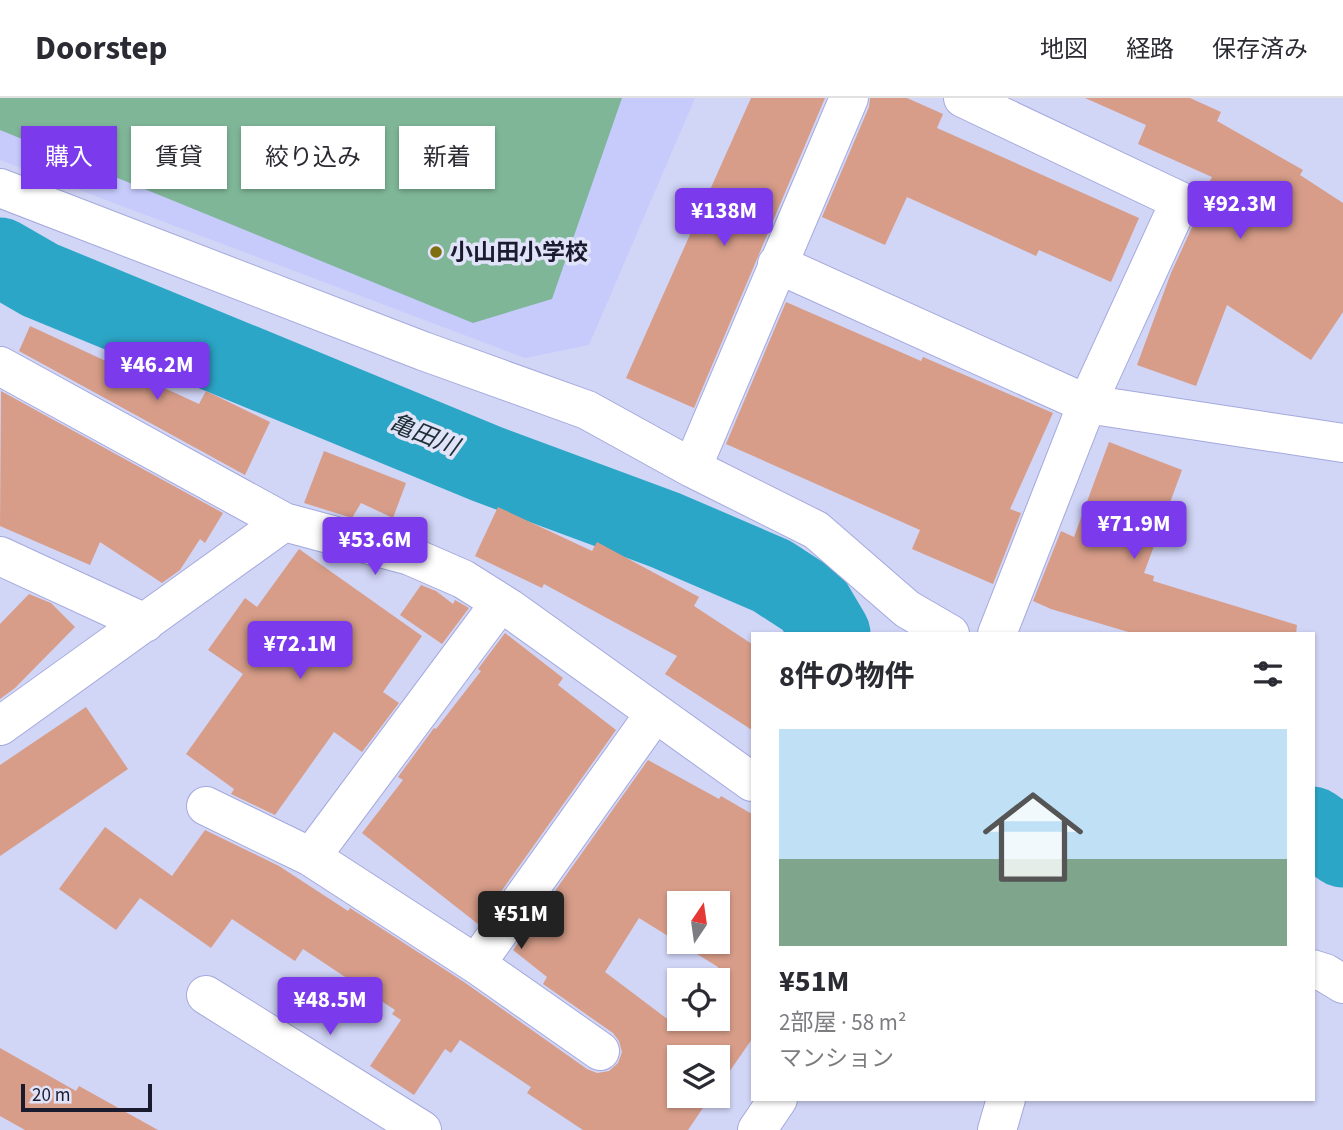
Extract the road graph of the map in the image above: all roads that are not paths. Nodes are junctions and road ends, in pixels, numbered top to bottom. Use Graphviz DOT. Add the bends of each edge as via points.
graph roads {
  1 [pos="849,98"];
  2 [pos="963,98"];
  3 [pos="0,188"];
  4 [pos="777,264"];
  5 [pos="0,366"];
  6 [pos="1087,404"];
  7 [pos="1343,443"];
  8 [pos="692,468"];
  9 [pos="285,522"];
  10 [pos="0,556"];
  11 [pos="500,603"];
  12 [pos="145,622"];
  13 [pos="946,632"];
  14 [pos="998,632"];
  15 [pos="655,713"];
  16 [pos="0,726"];
  17 [pos="751,781"];
  18 [pos="206,806"];
  19 [pos="311,857"];
  20 [pos="476,964"];
  21 [pos="1315,970"];
  22 [pos="1343,984"];
  23 [pos="206,995"];
  24 [pos="600,1051"];
  25 [pos="777,1101"];
  26 [pos="1005,1101"];
  27 [pos="422,1130"];
  28 [pos="757,1130"];
  29 [pos="997,1130"];
  1 -- 4 [label="street"];
  2 -- 6 [label="street" via="1180,201"];
  3 -- 8 [label="street" via="587,410"];
  4 -- 6 [label="street"];
  4 -- 8 [label="street"];
  5 -- 9 [label="street"];
  6 -- 7 [label="street"];
  6 -- 14 [label="street"];
  8 -- 13 [label="street" via="816,530 907,610"];
  9 -- 11 [label="street" via="410,556 463,579"];
  9 -- 12 [label="street"];
  10 -- 12 [label="street"];
  11 -- 15 [label="street"];
  11 -- 19 [label="street"];
  12 -- 16 [label="street"];
  15 -- 17 [label="street"];
  15 -- 20 [label="street"];
  18 -- 19 [label="street"];
  19 -- 20 [label="street"];
  20 -- 24 [label="street"];
  21 -- 22 [label="street"];
  23 -- 27 [label="street"];
  25 -- 28 [label="street"];
  26 -- 29 [label="street"];
}
